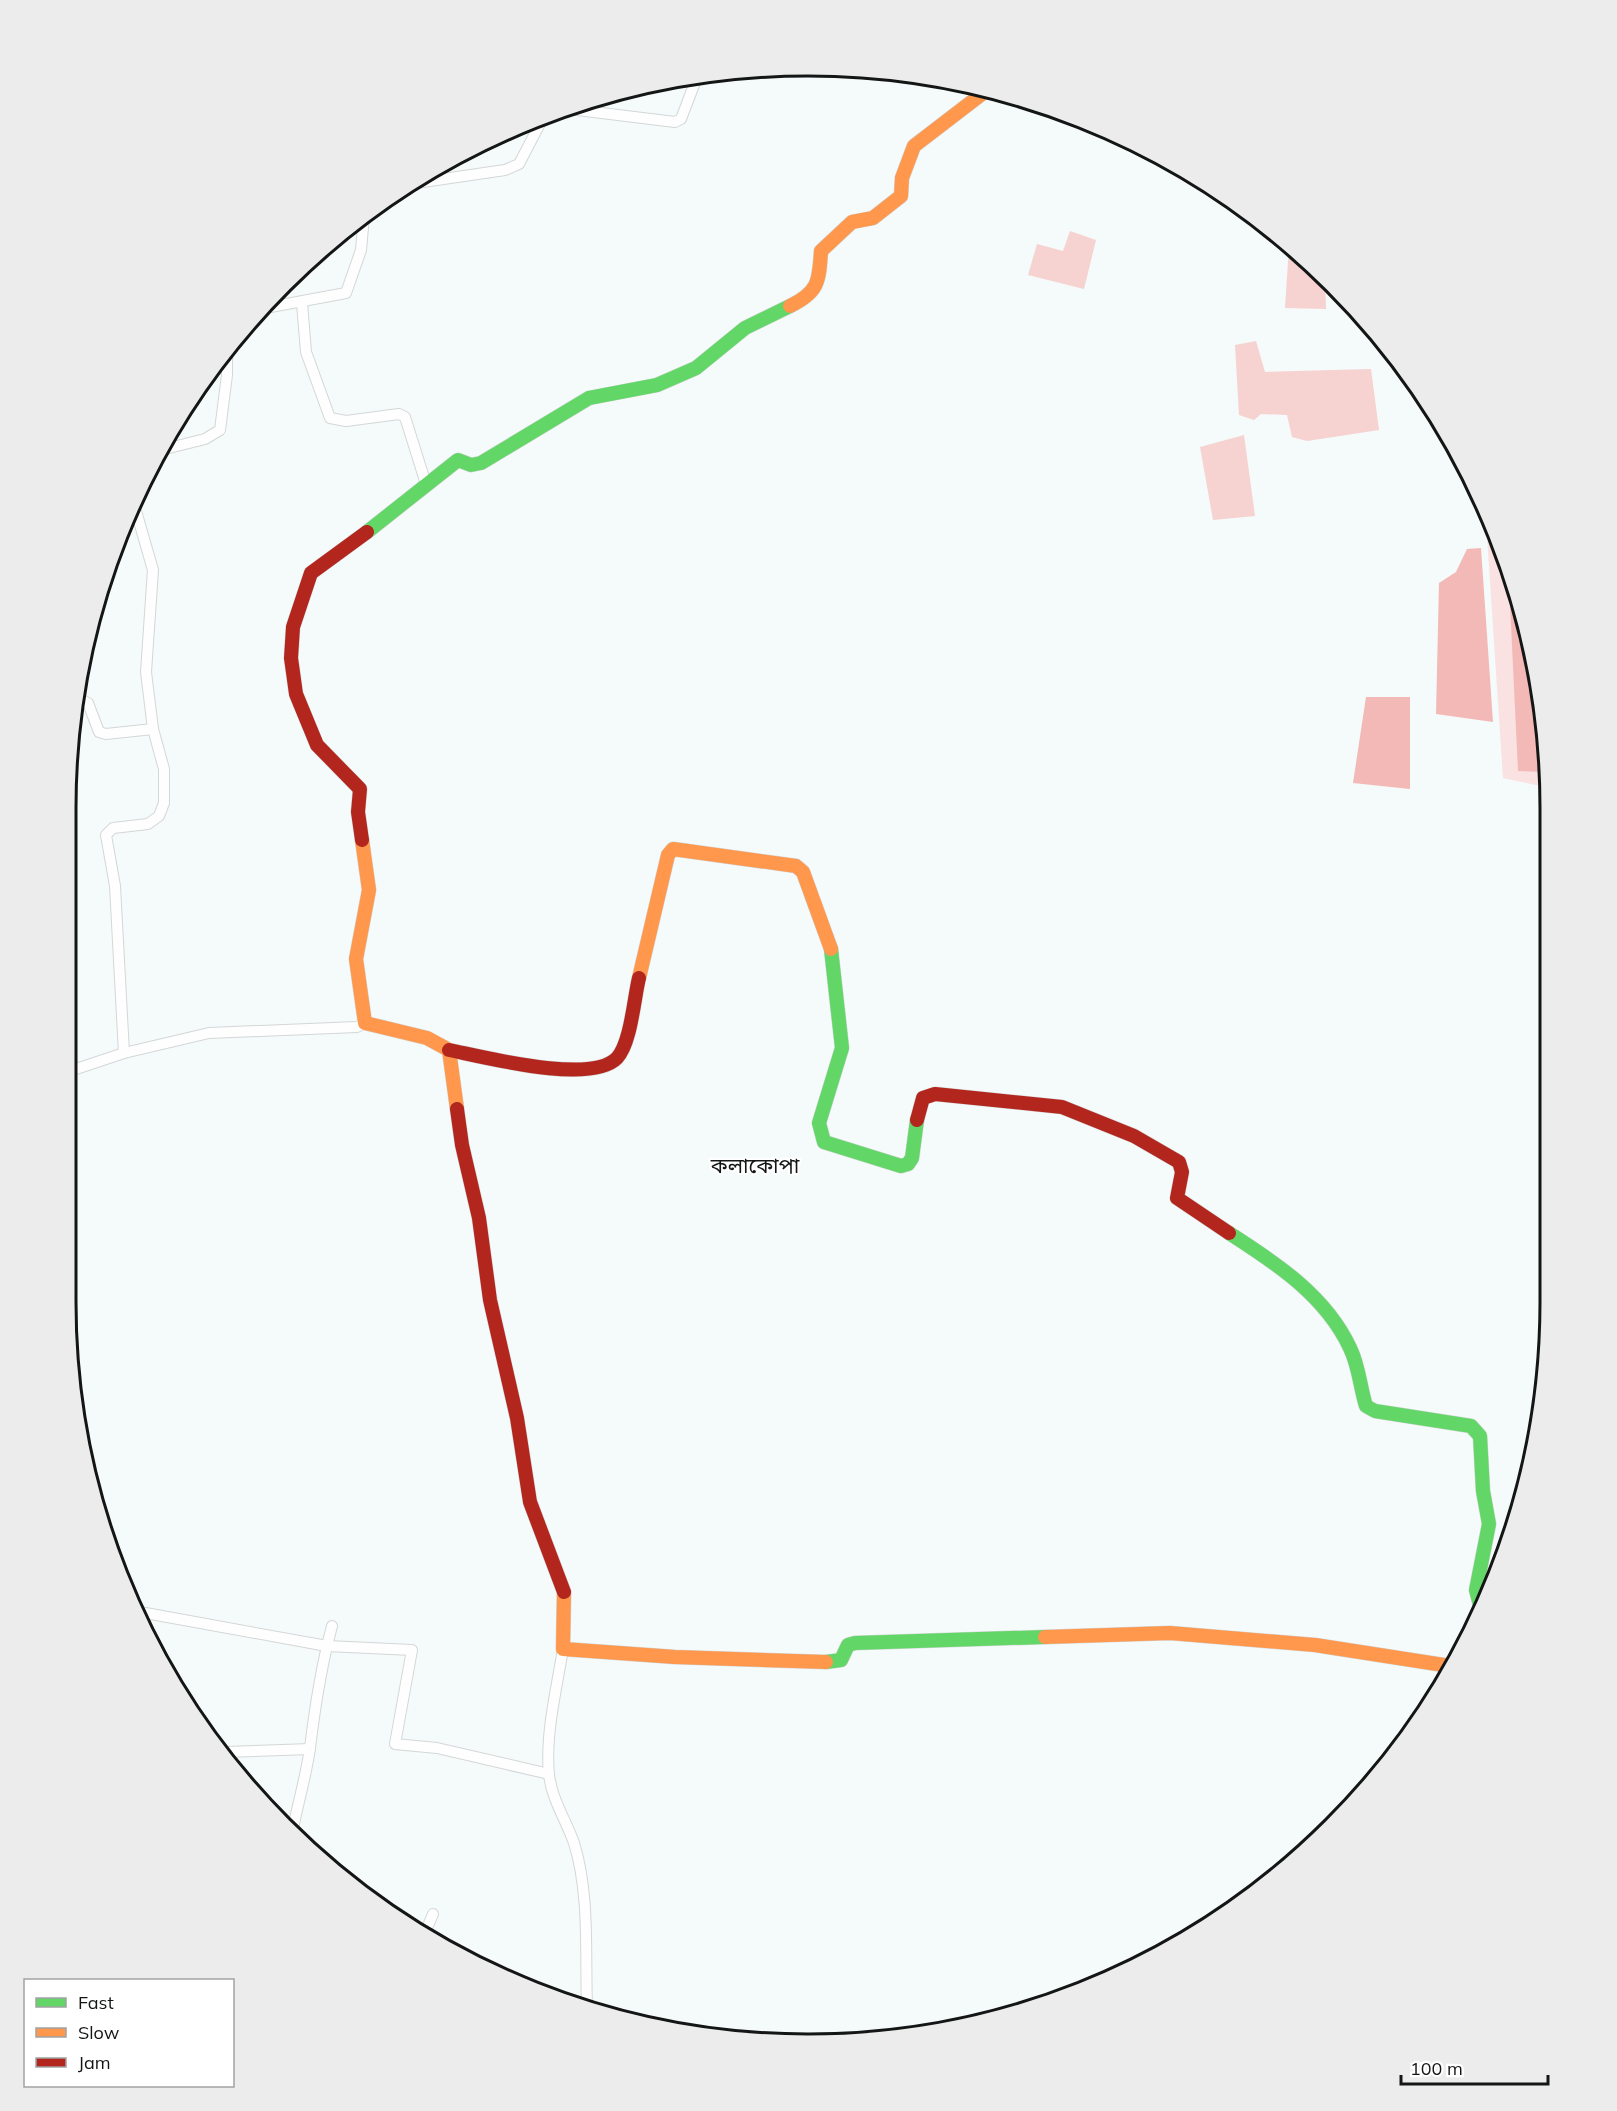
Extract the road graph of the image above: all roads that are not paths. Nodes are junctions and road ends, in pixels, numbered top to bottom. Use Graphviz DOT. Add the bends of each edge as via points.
graph roads {
  1 [pos="693,86"];
  2 [pos="978,97"];
  3 [pos="586,111"];
  4 [pos="538,128"];
  5 [pos="434,180"];
  6 [pos="363,228"];
  7 [pos="302,303"];
  8 [pos="276,306"];
  9 [pos="227,364"];
  10 [pos="172,447"];
  11 [pos="426,484"];
  12 [pos="138,516"];
  13 [pos="85,701"];
  14 [pos="153,729"];
  15 [pos="365,1023"];
  16 [pos="449,1050"];
  17 [pos="124,1053"];
  18 [pos="76,1069"];
  19 [pos="1478,1598"];
  20 [pos="146,1613"];
  21 [pos="332,1626"];
  22 [pos="327,1646"];
  23 [pos="563,1649"];
  24 [pos="1444,1665"];
  25 [pos="310,1749"];
  26 [pos="231,1752"];
  27 [pos="549,1774"];
  28 [pos="294,1823"];
  29 [pos="433,1914"];
  30 [pos="427,1927"];
  31 [pos="586,2000"];
  1 -- 3 [label="street" via="681,119 675,122"];
  2 -- 11 [label="street" via="914,146 902,178 901,195 873,218 852,222 821,251 819,277 808,297 744,328 696,368 657,385 589,398 480,463 471,465 458,460"];
  4 -- 5 [label="street" via="519,164 505,170"];
  6 -- 7 [label="street" via="361,250 346,293"];
  7 -- 8 [label="street"];
  7 -- 11 [label="street" via="306,352 330,418 346,422 399,414 405,417"];
  9 -- 10 [label="street" via="220,430 205,439"];
  11 -- 15 [label="street" via="404,505 311,573 293,627 291,658 296,694 317,745 360,789 358,812 369,890 356,959"];
  12 -- 14 [label="street" via="153,570 146,672"];
  13 -- 14 [label="street" via="99,732"];
  14 -- 17 [label="street" via="164,769 164,803 159,816 147,825 113,828 106,835 116,886"];
  15 -- 16 [label="street" via="427,1038"];
  15 -- 17 [label="street" via="357,1027 209,1033"];
  16 -- 19 [label="street" via="554,1068 581,1070 611,1062 618,1057 627,1038 668,855 673,849 796,866 803,872 830,940 836,979 842,1048 819,1123 824,1142 901,1166 908,1164 919,1107 923,1098 934,1094 1062,1107 1134,1136 1179,1162 1182,1172 1177,1198 1299,1280 1329,1312 1351,1350 1365,1406 1463,1424 1476,1430 1480,1436 1489,1524 1476,1590"];
  16 -- 23 [label="street" via="462,1145 479,1218 490,1300 517,1418 530,1502 563,1583"];
  17 -- 18 [label="street"];
  20 -- 22 [label="street"];
  21 -- 22 [label="street"];
  22 -- 25 [label="street"];
  22 -- 27 [label="street" via="412,1650 394,1740 398,1746 437,1748"];
  23 -- 24 [label="street" via="832,1662 841,1660 848,1645 855,1643 1170,1633 1315,1646"];
  23 -- 27 [label="street" via="550,1731"];
  25 -- 26 [label="street"];
  25 -- 28 [label="street"];
  27 -- 31 [label="street" via="574,1844 582,1895"];
  29 -- 30 [label="street"];
}
